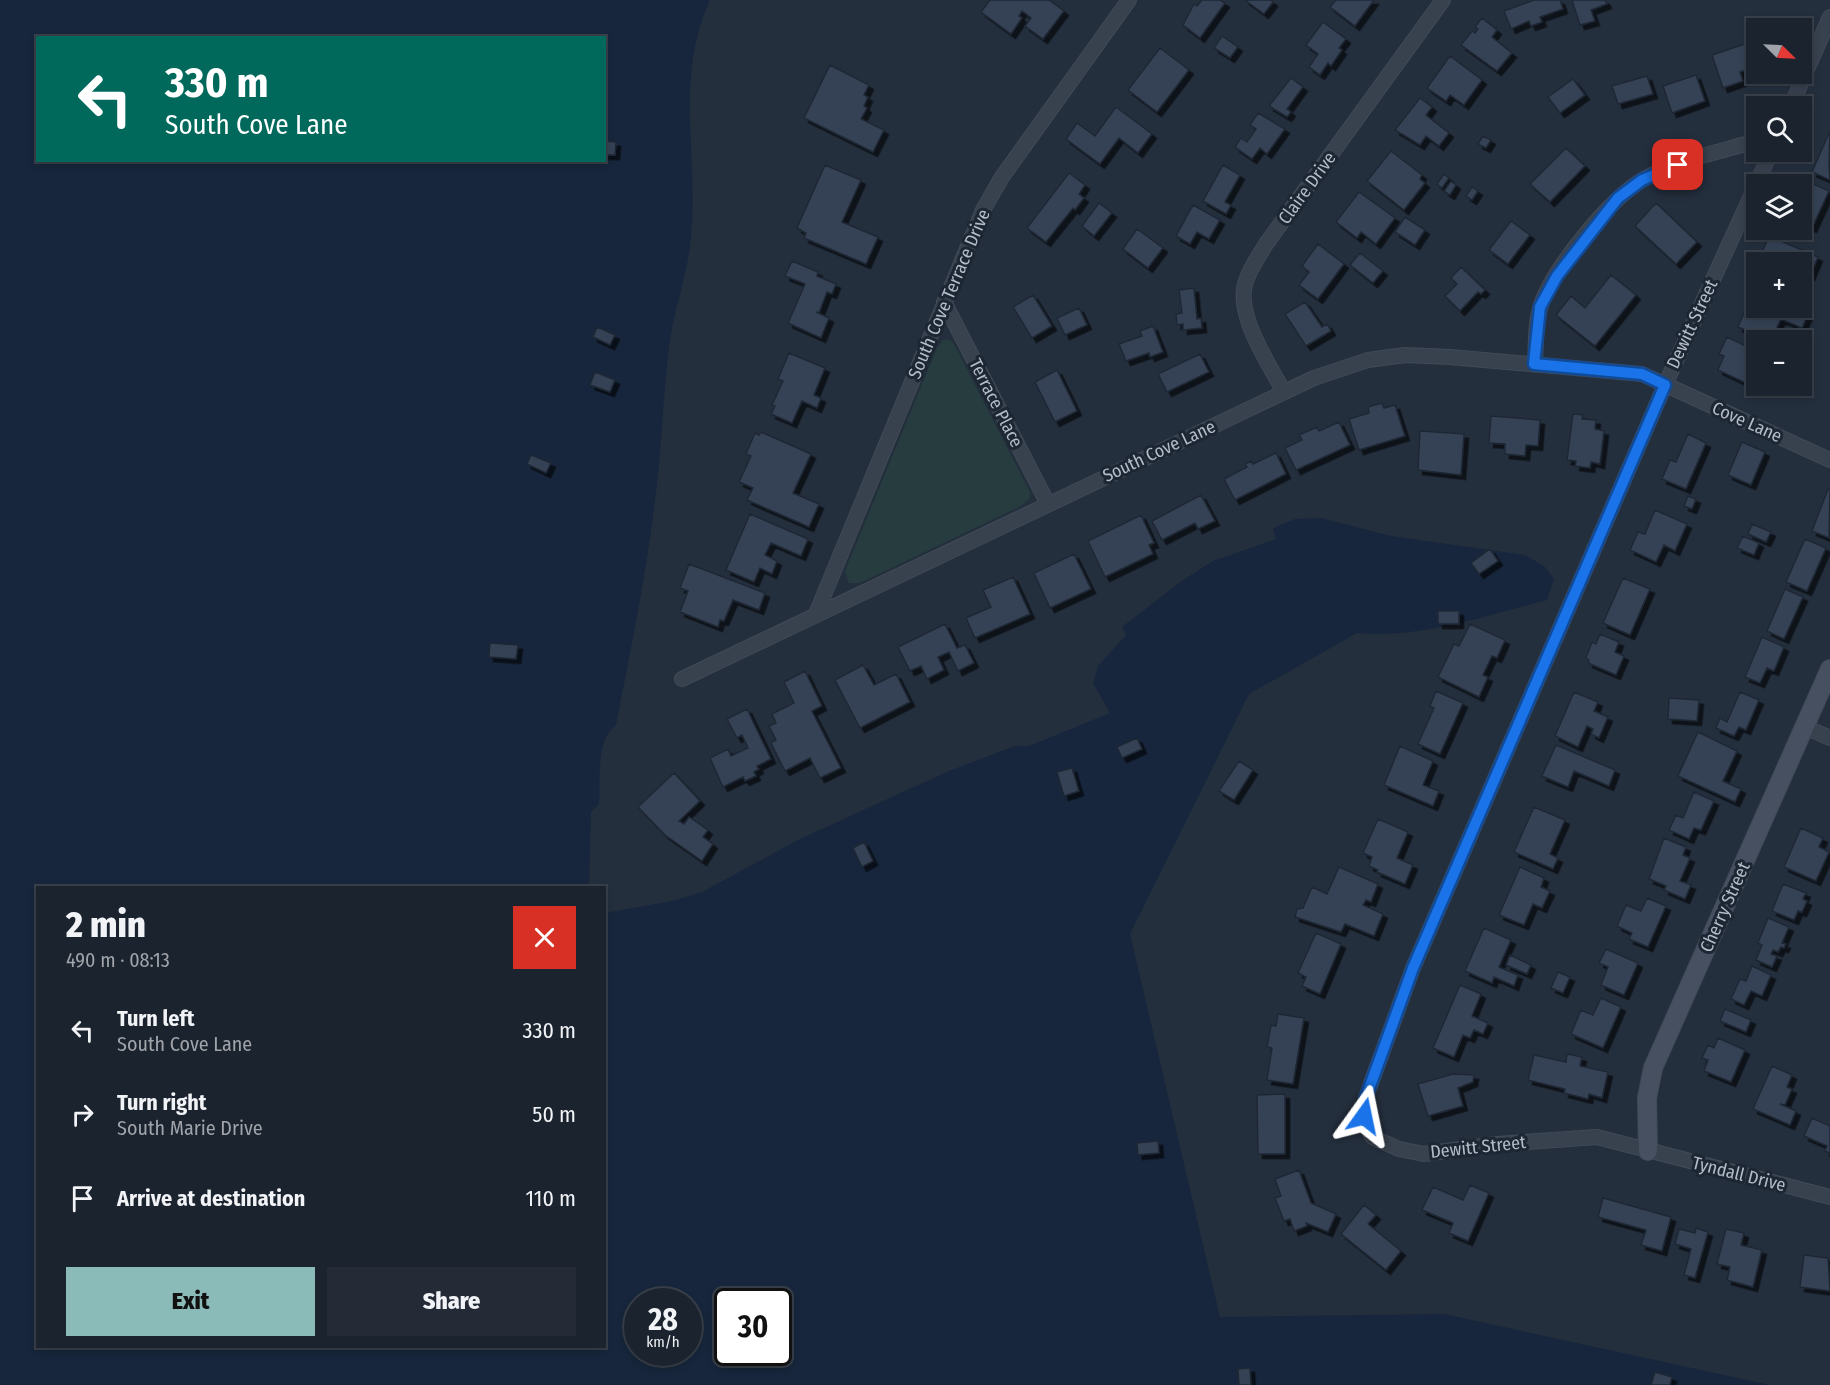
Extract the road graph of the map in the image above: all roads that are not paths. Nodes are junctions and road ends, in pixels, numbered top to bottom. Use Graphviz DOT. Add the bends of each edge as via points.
graph roads {
  1 [pos="1130,0"];
  2 [pos="1443,0"];
  3 [pos="1830,17"];
  4 [pos="1795,96"];
  5 [pos="1746,144"];
  6 [pos="1766,162"];
  7 [pos="944,302"];
  8 [pos="1534,364"];
  9 [pos="1665,385"];
  10 [pos="1284,392"];
  11 [pos="1830,460"];
  12 [pos="1048,504"];
  13 [pos="816,614"];
  14 [pos="1830,669"];
  15 [pos="682,679"];
  16 [pos="1805,727"];
  17 [pos="1830,738"];
  18 [pos="1648,1151"];
  19 [pos="1830,1197"];
  1 -- 7 [label="street, South Cove Terrace Drive" via="993,193"];
  2 -- 10 [label="street, Claire Drive" via="1266,244 1245,281 1243,298 1250,329"];
  3 -- 4 [label="street"];
  5 -- 8 [label="street" via="1652,175 1612,204 1546,293 1538,317"];
  6 -- 9 [label="street, Dewitt Street"];
  7 -- 12 [label="street, Terrace Place"];
  7 -- 13 [label="street, South Cove Terrace Drive"];
  8 -- 9 [label="street, South Cove Lane" via="1642,374"];
  8 -- 10 [label="street, South Cove Lane" via="1386,356 1333,370"];
  9 -- 11 [label="street, Cove Lane"];
  9 -- 18 [label="street, Dewitt Street" via="1413,968 1366,1097 1364,1116 1372,1137 1399,1149 1424,1154 1597,1137"];
  10 -- 12 [label="street, South Cove Lane"];
  12 -- 13 [label="street, South Cove Lane"];
  13 -- 15 [label="street, South Cove Lane"];
  14 -- 16 [label="street, Cherry Street"];
  16 -- 17 [label="street"];
  16 -- 18 [label="street, Cherry Street" via="1653,1068 1647,1098"];
  18 -- 19 [label="street, Tyndall Drive"];
}
